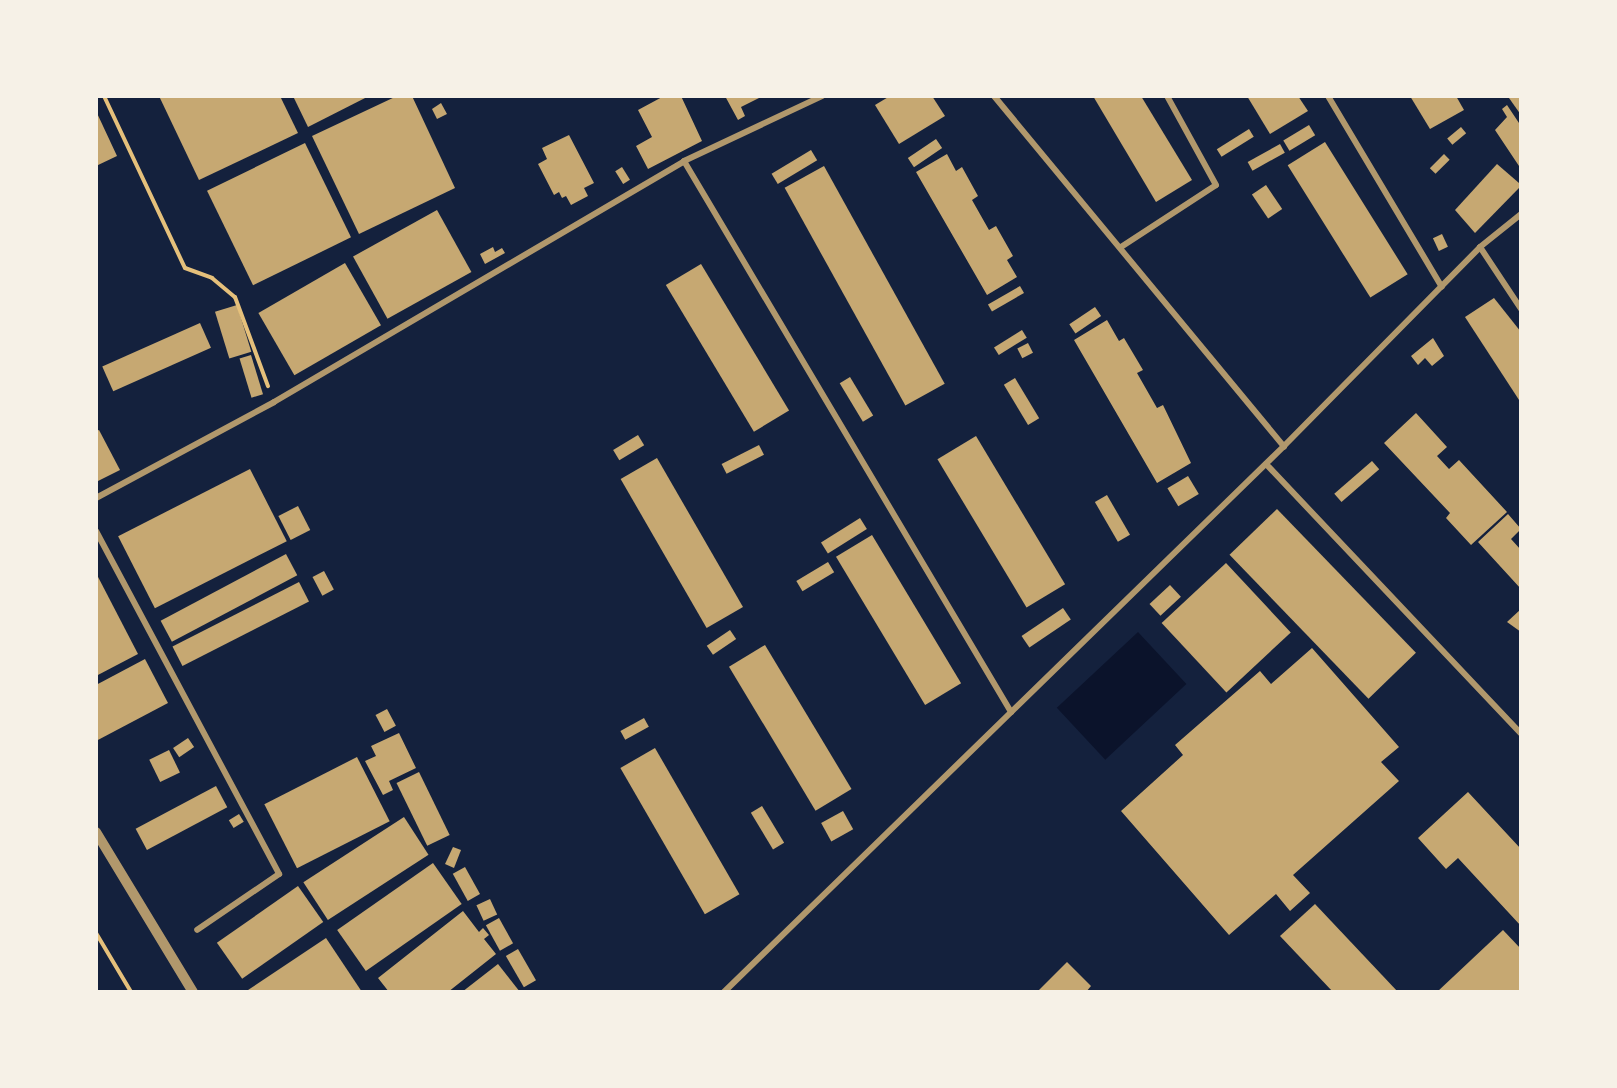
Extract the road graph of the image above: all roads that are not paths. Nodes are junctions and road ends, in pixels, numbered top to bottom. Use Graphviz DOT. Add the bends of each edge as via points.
graph roads {
  1 [pos="822,96"];
  2 [pos="994,96"];
  3 [pos="1167,96"];
  4 [pos="1328,96"];
  5 [pos="684,161"];
  6 [pos="1521,214"];
  7 [pos="1121,247"];
  8 [pos="1480,247"];
  9 [pos="1442,287"];
  10 [pos="1521,309"];
  11 [pos="1284,446"];
  12 [pos="1266,464"];
  13 [pos="96,498"];
  14 [pos="96,531"];
  15 [pos="1011,712"];
  16 [pos="1521,734"];
  17 [pos="96,832"];
  18 [pos="197,930"];
  19 [pos="193,992"];
  20 [pos="724,992"];
  1 -- 5 [label="street"];
  2 -- 7 [label="street"];
  3 -- 7 [label="street" via="1216,185"];
  4 -- 9 [label="street"];
  5 -- 13 [label="street" via="274,402"];
  5 -- 15 [label="street"];
  6 -- 8 [label="street"];
  7 -- 11 [label="street"];
  8 -- 9 [label="street"];
  8 -- 10 [label="street"];
  9 -- 11 [label="street"];
  11 -- 12 [label="street"];
  12 -- 15 [label="street"];
  12 -- 16 [label="street"];
  14 -- 18 [label="street" via="279,874"];
  15 -- 20 [label="street"];
  17 -- 19 [label="street"];
}
